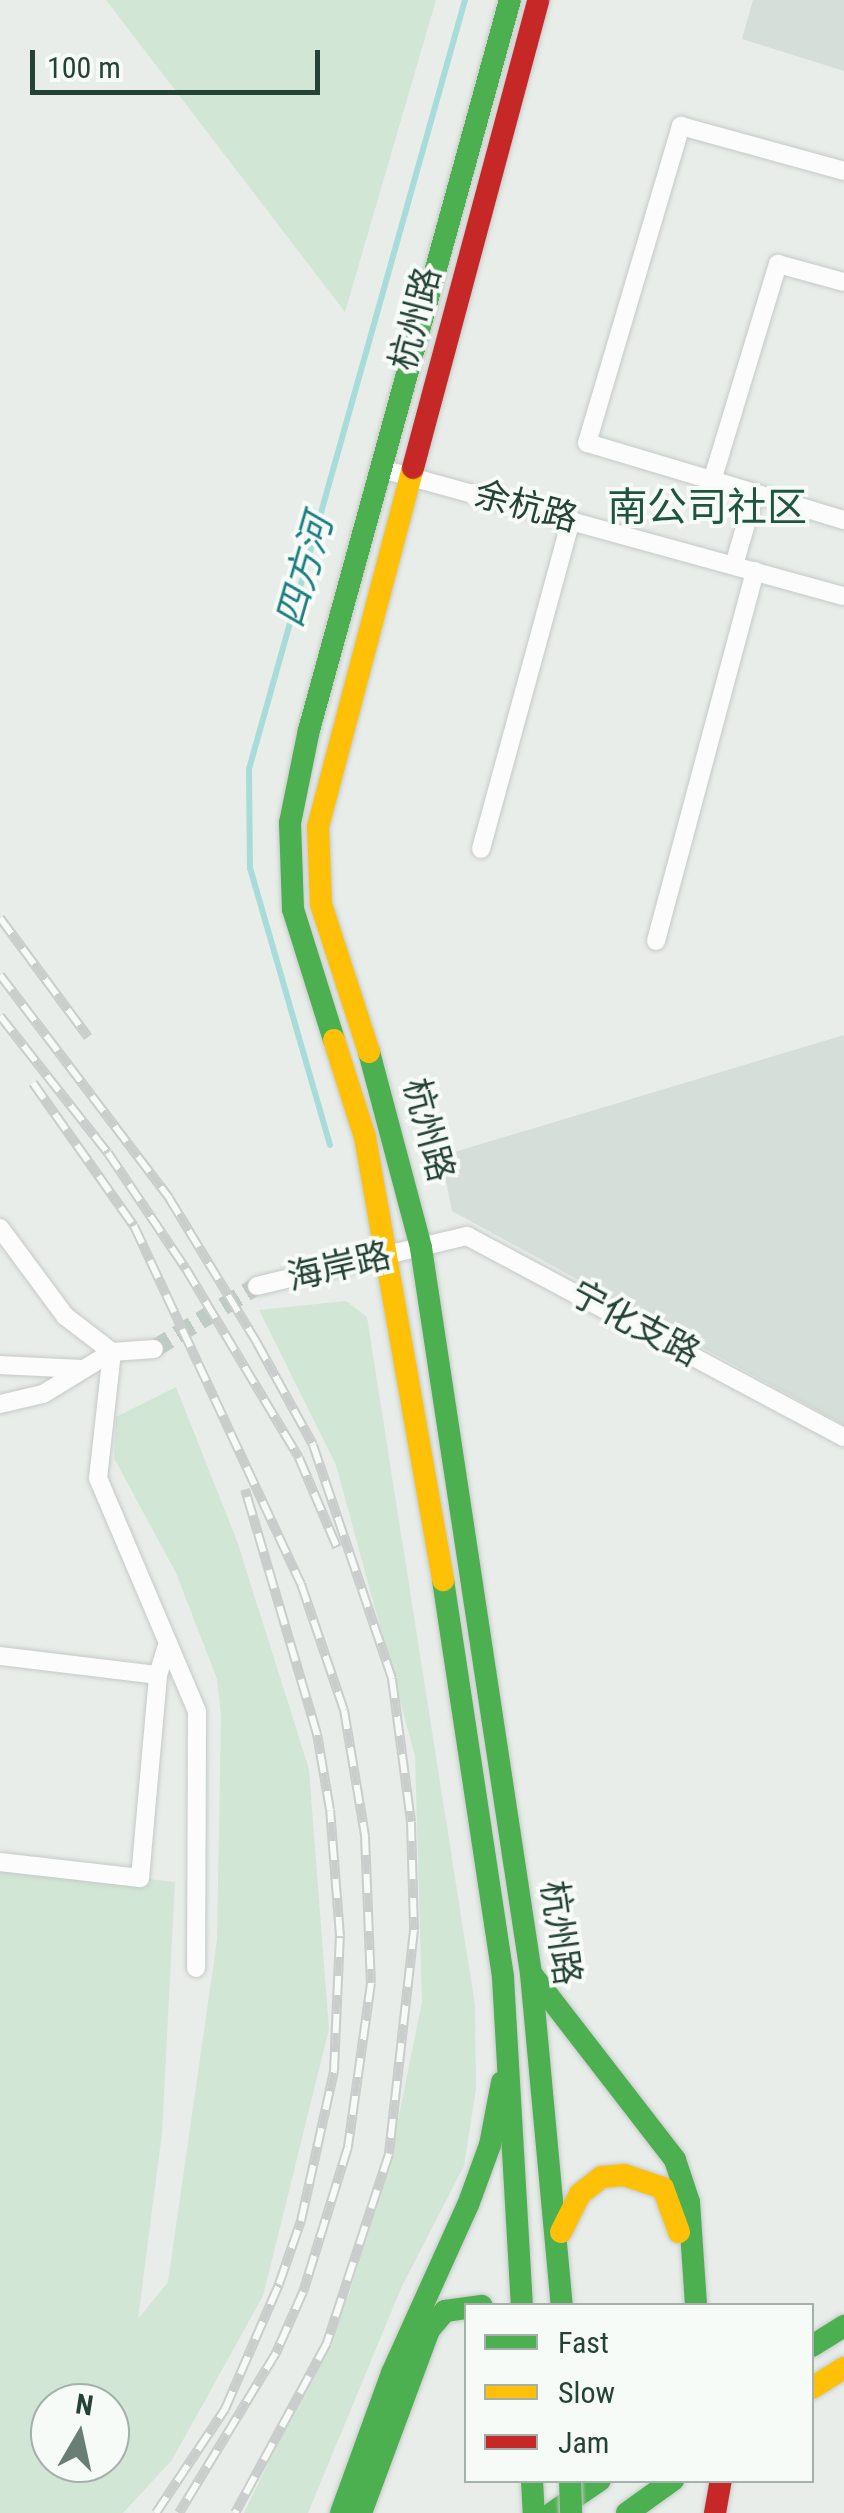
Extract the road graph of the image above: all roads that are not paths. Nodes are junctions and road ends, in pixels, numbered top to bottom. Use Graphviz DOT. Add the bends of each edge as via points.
graph roads {
  1 [pos="510,0"];
  2 [pos="538,0"];
  3 [pos="844,171"];
  4 [pos="844,282"];
  5 [pos="382,469"];
  6 [pos="410,476"];
  7 [pos="712,480"];
  8 [pos="755,494"];
  9 [pos="571,518"];
  10 [pos="844,520"];
  11 [pos="734,565"];
  12 [pos="755,571"];
  13 [pos="844,596"];
  14 [pos="481,849"];
  15 [pos="656,941"];
  16 [pos="0,1228"];
  17 [pos="421,1248"];
  18 [pos="393,1255"];
  19 [pos="258,1286"];
  20 [pos="154,1349"];
  21 [pos="112,1352"];
  22 [pos="0,1365"];
  23 [pos="81,1369"];
  24 [pos="0,1404"];
  25 [pos="844,1438"];
  26 [pos="168,1642"];
  27 [pos="0,1656"];
  28 [pos="158,1675"];
  29 [pos="0,1862"];
  30 [pos="196,1968"];
  31 [pos="531,1974"];
  32 [pos="508,2049"];
  33 [pos="560,2236"];
  34 [pos="522,2303"];
  35 [pos="562,2303"];
  36 [pos="682,2303"];
  37 [pos="696,2303"];
  38 [pos="464,2308"];
  39 [pos="844,2326"];
  40 [pos="814,2345"];
  41 [pos="844,2368"];
  42 [pos="814,2387"];
  43 [pos="532,2483"];
  44 [pos="570,2483"];
  45 [pos="596,2483"];
  46 [pos="668,2483"];
  47 [pos="720,2483"];
  48 [pos="342,2513"];
  49 [pos="360,2513"];
  50 [pos="534,2513"];
  51 [pos="552,2513"];
  52 [pos="572,2513"];
  53 [pos="627,2513"];
  54 [pos="715,2513"];
  1 -- 5 [label="main road, 杭州路"];
  2 -- 6 [label="main road, 杭州路"];
  3 -- 7 [label="street" via="682,126 587,443"];
  4 -- 7 [label="street" via="778,264"];
  5 -- 6 [label="street, 余杭路"];
  5 -- 18 [label="main road, 杭州路" via="294,798 290,882"];
  6 -- 9 [label="street, 余杭路"];
  6 -- 17 [label="main road, 杭州路" via="337,737 318,845 322,904 386,1104"];
  7 -- 8 [label="street"];
  8 -- 10 [label="street"];
  8 -- 11 [label="street"];
  9 -- 11 [label="street, 余杭路"];
  9 -- 14 [label="street"];
  11 -- 12 [label="street, 余杭路"];
  12 -- 13 [label="street, 余杭路"];
  12 -- 15 [label="street"];
  16 -- 21 [label="street" via="65,1316"];
  17 -- 18 [label="street, 海岸路"];
  17 -- 25 [label="street, 宁化支路" via="467,1236 487,1244"];
  17 -- 31 [label="main road, 杭州路"];
  18 -- 19 [label="street, 海岸路"];
  18 -- 32 [label="main road, 杭州路"];
  20 -- 21 [label="street"];
  21 -- 23 [label="street"];
  21 -- 26 [label="street" via="98,1478"];
  22 -- 23 [label="street"];
  23 -- 24 [label="street" via="43,1394"];
  26 -- 28 [label="street"];
  26 -- 30 [label="street" via="197,1711"];
  27 -- 28 [label="street"];
  28 -- 29 [label="street" via="140,1878"];
  31 -- 33 [label="main road, 杭州路"];
  31 -- 37 [label="main road" via="675,2160 689,2202"];
  32 -- 34 [label="main road, 杭州路"];
  32 -- 48 [label="main road" via="490,2146 392,2373"];
  33 -- 35 [label="main road, 杭州路"];
  33 -- 36 [label="main road" via="580,2194 602,2177 645,2178 663,2188 679,2226"];
  38 -- 49 [label="main road" via="446,2311 429,2330"];
  39 -- 40 [label="main road"];
  41 -- 42 [label="main road"];
  43 -- 50 [label="main road"];
  44 -- 52 [label="main road, bridge"];
  45 -- 51 [label="main road"];
  46 -- 53 [label="main road"];
  47 -- 54 [label="main road"];
}
